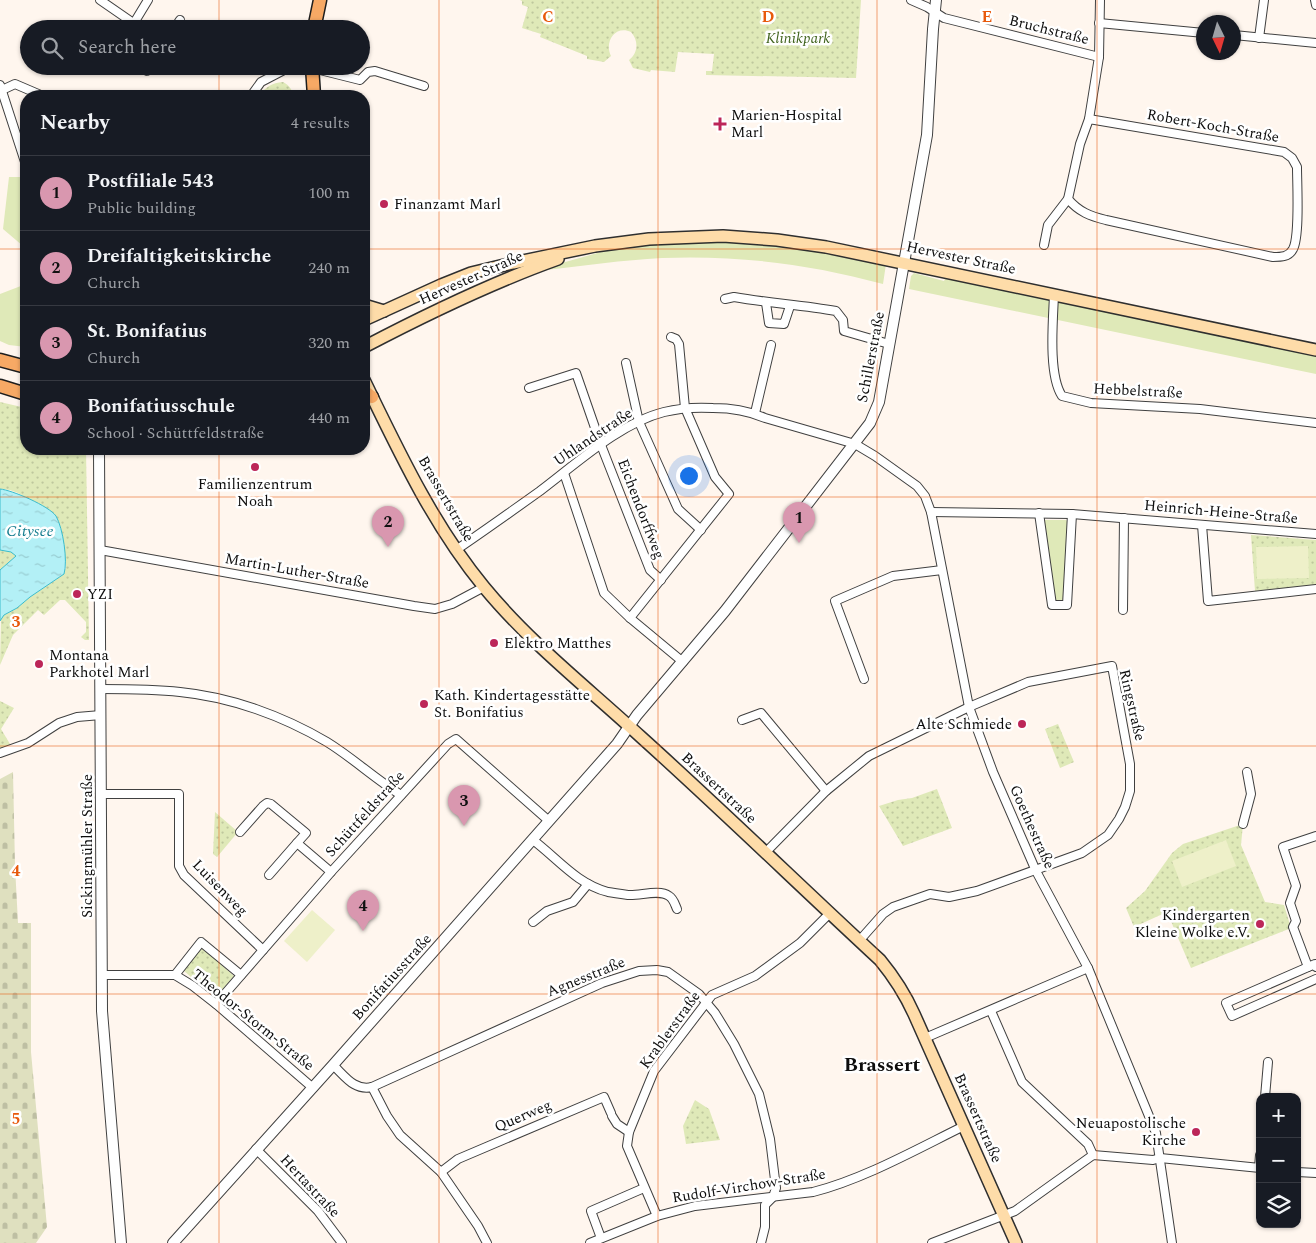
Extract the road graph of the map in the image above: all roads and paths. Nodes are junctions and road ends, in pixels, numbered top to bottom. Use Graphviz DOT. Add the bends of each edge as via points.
graph roads {
  1 [pos="100,0"];
  2 [pos="148,0"];
  3 [pos="320,0"];
  4 [pos="911,0"];
  5 [pos="936,0"];
  6 [pos="1100,0"];
  7 [pos="1264,0"];
  8 [pos="1315,0"];
  9 [pos="1316,5"];
  10 [pos="935,12"];
  11 [pos="130,20"];
  12 [pos="136,20"];
  13 [pos="316,20"];
  14 [pos="1099,23"];
  15 [pos="1196,31"];
  16 [pos="1241,36"];
  17 [pos="1259,38"];
  18 [pos="1316,43"];
  19 [pos="1099,57"];
  20 [pos="370,72"];
  21 [pos="274,75"];
  22 [pos="313,75"];
  23 [pos="342,75"];
  24 [pos="365,75"];
  25 [pos="424,86"];
  26 [pos="1,88"];
  27 [pos="29,90"];
  28 [pos="255,90"];
  29 [pos="314,90"];
  30 [pos="1089,119"];
  31 [pos="20,147"];
  32 [pos="1068,199"];
  33 [pos="1044,244"];
  34 [pos="595,246"];
  35 [pos="904,263"];
  36 [pos="1054,294"];
  37 [pos="725,299"];
  38 [pos="766,303"];
  39 [pos="370,306"];
  40 [pos="790,306"];
  41 [pos="384,310"];
  42 [pos="370,317"];
  43 [pos="671,337"];
  44 [pos="370,344"];
  45 [pos="889,344"];
  46 [pos="771,345"];
  47 [pos="1316,350"];
  48 [pos="0,360"];
  49 [pos="626,363"];
  50 [pos="20,365"];
  51 [pos="0,386"];
  52 [pos="528,388"];
  53 [pos="20,392"];
  54 [pos="370,398"];
  55 [pos="685,408"];
  56 [pos="755,413"];
  57 [pos="638,422"];
  58 [pos="1316,423"];
  59 [pos="854,443"];
  60 [pos="601,444"];
  61 [pos="99,455"];
  62 [pos="564,473"];
  63 [pos="931,512"];
  64 [pos="1039,513"];
  65 [pos="1072,514"];
  66 [pos="1124,518"];
  67 [pos="1202,524"];
  68 [pos="701,530"];
  69 [pos="1316,534"];
  70 [pos="100,550"];
  71 [pos="456,550"];
  72 [pos="942,570"];
  73 [pos="661,580"];
  74 [pos="484,587"];
  75 [pos="1316,590"];
  76 [pos="1123,610"];
  77 [pos="630,618"];
  78 [pos="683,662"];
  79 [pos="864,679"];
  80 [pos="101,689"];
  81 [pos="969,707"];
  82 [pos="101,715"];
  83 [pos="742,720"];
  84 [pos="629,727"];
  85 [pos="0,753"];
  86 [pos="1247,772"];
  87 [pos="826,790"];
  88 [pos="102,794"];
  89 [pos="401,795"];
  90 [pos="549,821"];
  91 [pos="1243,824"];
  92 [pos="240,832"];
  93 [pos="1316,836"];
  94 [pos="533,840"];
  95 [pos="298,843"];
  96 [pos="765,853"];
  97 [pos="1036,871"];
  98 [pos="331,872"];
  99 [pos="269,875"];
  100 [pos="588,884"];
  101 [pos="677,909"];
  102 [pos="829,914"];
  103 [pos="533,922"];
  104 [pos="859,941"];
  105 [pos="263,950"];
  106 [pos="1313,966"];
  107 [pos="1088,968"];
  108 [pos="102,975"];
  109 [pos="174,975"];
  110 [pos="241,975"];
  111 [pos="1316,979"];
  112 [pos="707,1003"];
  113 [pos="216,1004"];
  114 [pos="991,1011"];
  115 [pos="925,1038"];
  116 [pos="1268,1062"];
  117 [pos="333,1065"];
  118 [pos="372,1087"];
  119 [pos="313,1088"];
  120 [pos="1265,1093"];
  121 [pos="964,1126"];
  122 [pos="629,1132"];
  123 [pos="256,1149"];
  124 [pos="1093,1155"];
  125 [pos="1160,1158"];
  126 [pos="1256,1168"];
  127 [pos="441,1172"];
  128 [pos="1301,1172"];
  129 [pos="1316,1173"];
  130 [pos="644,1188"];
  131 [pos="773,1197"];
  132 [pos="1004,1215"];
  133 [pos="657,1216"];
  134 [pos="601,1238"];
  135 [pos="121,1243"];
  136 [pos="173,1243"];
  137 [pos="342,1243"];
  138 [pos="487,1243"];
  139 [pos="590,1243"];
  140 [pos="761,1243"];
  141 [pos="932,1243"];
  142 [pos="1016,1243"];
  143 [pos="1172,1243"];
  1 -- 11 [label="street"];
  2 -- 12 [label="street"];
  3 -- 13 [label="main road"];
  4 -- 10 [label="street, Bruchstraße"];
  5 -- 10 [label="street, Schillerstraße"];
  6 -- 14 [label="street"];
  7 -- 17 [label="street"];
  8 -- 9 [label="street"];
  10 -- 19 [label="street, Bruchstraße" via="942,18"];
  10 -- 35 [label="street, Schillerstraße" via="927,135"];
  14 -- 15 [label="street, Bruchstraße"];
  14 -- 19 [label="street"];
  16 -- 17 [label="street"];
  17 -- 18 [label="street"];
  19 -- 30 [label="street"];
  20 -- 25 [label="street"];
  21 -- 28 [label="street" via="261,82"];
  22 -- 29 [label="main road"];
  23 -- 24 [label="street" via="360,80"];
  26 -- 27 [label="street" via="15,84"];
  26 -- 31 [label="street"];
  30 -- 32 [label="street"];
  30 -- 32 [label="street, Robert-Koch-Straße" via="1284,152 1297,167 1293,250 1286,257 1273,257 1106,220 1086,215"];
  32 -- 33 [label="street" via="1048,225"];
  34 -- 35 [label="main road, Hervester Straße" via="681,237 742,237 826,247"];
  34 -- 41 [label="main road, Hervester Straße" via="471,273"];
  34 -- 44 [label="main road, Hervester Straße" via="502,281"];
  35 -- 36 [label="main road, Hervester Straße"];
  35 -- 45 [label="street, Schillerstraße"];
  36 -- 47 [label="main road, Hervester Straße"];
  36 -- 58 [label="street, Hebbelstraße" via="1054,372 1056,388 1062,396 1091,403 1200,409"];
  37 -- 38 [label="street" via="734,297"];
  38 -- 40 [label="street"];
  38 -- 40 [label="street" via="769,323 784,324"];
  39 -- 41 [label="main road"];
  40 -- 45 [label="street" via="836,311 843,320 844,330"];
  41 -- 42 [label="main road, Hervester Straße"];
  43 -- 55 [label="street" via="679,344"];
  45 -- 59 [label="street, Schillerstraße" via="879,402 870,423"];
  46 -- 56 [label="street"];
  48 -- 50 [label="main road"];
  49 -- 57 [label="street"];
  51 -- 53 [label="main road"];
  52 -- 60 [label="street, Eichendorffweg" via="576,373"];
  54 -- 71 [label="main road, Brassertstraße" via="428,506"];
  55 -- 56 [label="street, Uhlandstraße" via="724,408"];
  55 -- 57 [label="street, Uhlandstraße"];
  55 -- 68 [label="street" via="715,477 729,494"];
  56 -- 59 [label="street, Uhlandstraße"];
  57 -- 60 [label="street, Uhlandstraße"];
  57 -- 68 [label="street" via="678,509"];
  59 -- 63 [label="street, Goethestraße" via="917,486"];
  59 -- 78 [label="street, Schillerstraße"];
  60 -- 62 [label="street, Uhlandstraße"];
  60 -- 73 [label="street, Eichendorffweg" via="650,570"];
  61 -- 70 [label="street, Sickingmühler Straße"];
  62 -- 71 [label="street, Uhlandstraße"];
  62 -- 77 [label="street" via="604,593"];
  63 -- 64 [label="street, Heinrich-Heine-Straße"];
  63 -- 72 [label="street, Goethestraße"];
  64 -- 65 [label="street, Heinrich-Heine-Straße"];
  64 -- 65 [label="street" via="1052,606 1066,605"];
  65 -- 66 [label="street, Heinrich-Heine-Straße"];
  66 -- 67 [label="street, Heinrich-Heine-Straße"];
  66 -- 76 [label="street, Heinrich-Heine-Straße"];
  67 -- 69 [label="street, Heinrich-Heine-Straße"];
  67 -- 75 [label="street" via="1208,600"];
  68 -- 73 [label="street"];
  70 -- 74 [label="street, Martin-Luther-Straße" via="414,606 435,608 452,604"];
  70 -- 80 [label="street, Sickingmühler Straße"];
  71 -- 74 [label="main road, Brassertstraße"];
  72 -- 79 [label="street" via="893,576 835,601"];
  72 -- 81 [label="street, Goethestraße"];
  73 -- 77 [label="street"];
  74 -- 84 [label="main road, Brassertstraße" via="517,625"];
  77 -- 78 [label="street"];
  78 -- 84 [label="street, Schillerstraße"];
  80 -- 82 [label="street, Sickingmühler Straße"];
  80 -- 89 [label="street" via="182,692 268,714 327,742"];
  81 -- 87 [label="street, Ringstraße" via="869,756"];
  81 -- 97 [label="street, Goethestraße"];
  81 -- 97 [label="street, Ringstraße" via="1028,682 1112,666 1130,764 1130,791 1125,807 1108,835 1082,853"];
  82 -- 85 [label="street" via="77,717 59,723 28,743"];
  82 -- 88 [label="street, Sickingmühler Straße"];
  83 -- 87 [label="street" via="761,713"];
  84 -- 90 [label="street, Bonifatiusstraße"];
  84 -- 96 [label="main road, Brassertstraße"];
  86 -- 91 [label="street" via="1251,794"];
  87 -- 96 [label="street, Ringstraße"];
  88 -- 105 [label="street, Luisenweg" via="179,794 180,866 184,876"];
  88 -- 108 [label="street, Sickingmühler Straße"];
  89 -- 90 [label="street, Schüttfeldstraße" via="448,744 456,740"];
  89 -- 98 [label="street, Schüttfeldstraße"];
  90 -- 94 [label="street, Bonifatiusstraße"];
  92 -- 95 [label="street" via="267,803 306,833"];
  93 -- 106 [label="street" via="1283,846 1296,886 1290,903 1296,921 1293,927"];
  94 -- 100 [label="street" via="571,874"];
  94 -- 117 [label="street, Bonifatiusstraße"];
  95 -- 98 [label="street"];
  95 -- 99 [label="street"];
  96 -- 102 [label="main road, Brassertstraße"];
  97 -- 104 [label="street, Ringstraße" via="977,891 949,897 930,894 893,907"];
  97 -- 107 [label="street, Goethestraße"];
  98 -- 105 [label="street, Schüttfeldstraße"];
  100 -- 101 [label="street" via="628,895 668,895"];
  100 -- 103 [label="street" via="573,902 547,911"];
  102 -- 104 [label="main road, Brassertstraße"];
  102 -- 112 [label="street, Krablerstraße" via="778,960 755,976 712,995"];
  104 -- 115 [label="main road, Brassertstraße" via="880,960 904,992"];
  105 -- 110 [label="street, Schüttfeldstraße"];
  106 -- 111 [label="street" via="1226,1003 1232,1016"];
  107 -- 114 [label="street"];
  107 -- 125 [label="street, Goethestraße" via="1156,1133"];
  108 -- 109 [label="street, Theodor-Storm-Straße"];
  108 -- 135 [label="street, Sickingmühler Straße" via="104,1046"];
  109 -- 110 [label="street, Theodor-Storm-Straße" via="201,942"];
  109 -- 113 [label="street, Theodor-Storm-Straße"];
  110 -- 113 [label="street, Schüttfeldstraße"];
  112 -- 118 [label="street, Agnesstraße" via="668,972 639,971 602,983"];
  112 -- 122 [label="street, Krablerstraße" via="654,1071"];
  112 -- 131 [label="street, Agnesstraße" via="734,1044 759,1094 770,1139 776,1188"];
  113 -- 119 [label="street, Theodor-Storm-Straße"];
  114 -- 115 [label="street"];
  114 -- 124 [label="street" via="1022,1082 1088,1144"];
  115 -- 121 [label="main road, Brassertstraße"];
  116 -- 120 [label="street"];
  117 -- 118 [label="street" via="358,1087"];
  117 -- 119 [label="street, Bonifatiusstraße"];
  118 -- 127 [label="street" via="400,1135"];
  119 -- 123 [label="street, Bonifatiusstraße"];
  121 -- 131 [label="street, Rudolf-Virchow-Straße" via="831,1188"];
  121 -- 132 [label="main road, Brassertstraße"];
  122 -- 127 [label="street, Querweg" via="617,1124 604,1097 458,1159"];
  122 -- 130 [label="street, Krablerstraße" via="627,1146"];
  123 -- 136 [label="street, Bonifatiusstraße"];
  123 -- 137 [label="street, Hertastraße" via="318,1211"];
  124 -- 125 [label="street"];
  124 -- 132 [label="street" via="1015,1211"];
  125 -- 126 [label="street"];
  125 -- 143 [label="street, Goethestraße"];
  127 -- 138 [label="street"];
  128 -- 129 [label="street"];
  130 -- 133 [label="street, Krablerstraße"];
  130 -- 134 [label="street" via="591,1211"];
  131 -- 133 [label="street, Rudolf-Virchow-Straße" via="695,1206"];
  131 -- 140 [label="street, Agnesstraße" via="765,1205"];
  132 -- 141 [label="street"];
  132 -- 142 [label="main road, Brassertstraße"];
  133 -- 134 [label="street, Rudolf-Virchow-Straße"];
  134 -- 139 [label="street, Rudolf-Virchow-Straße"];
}
